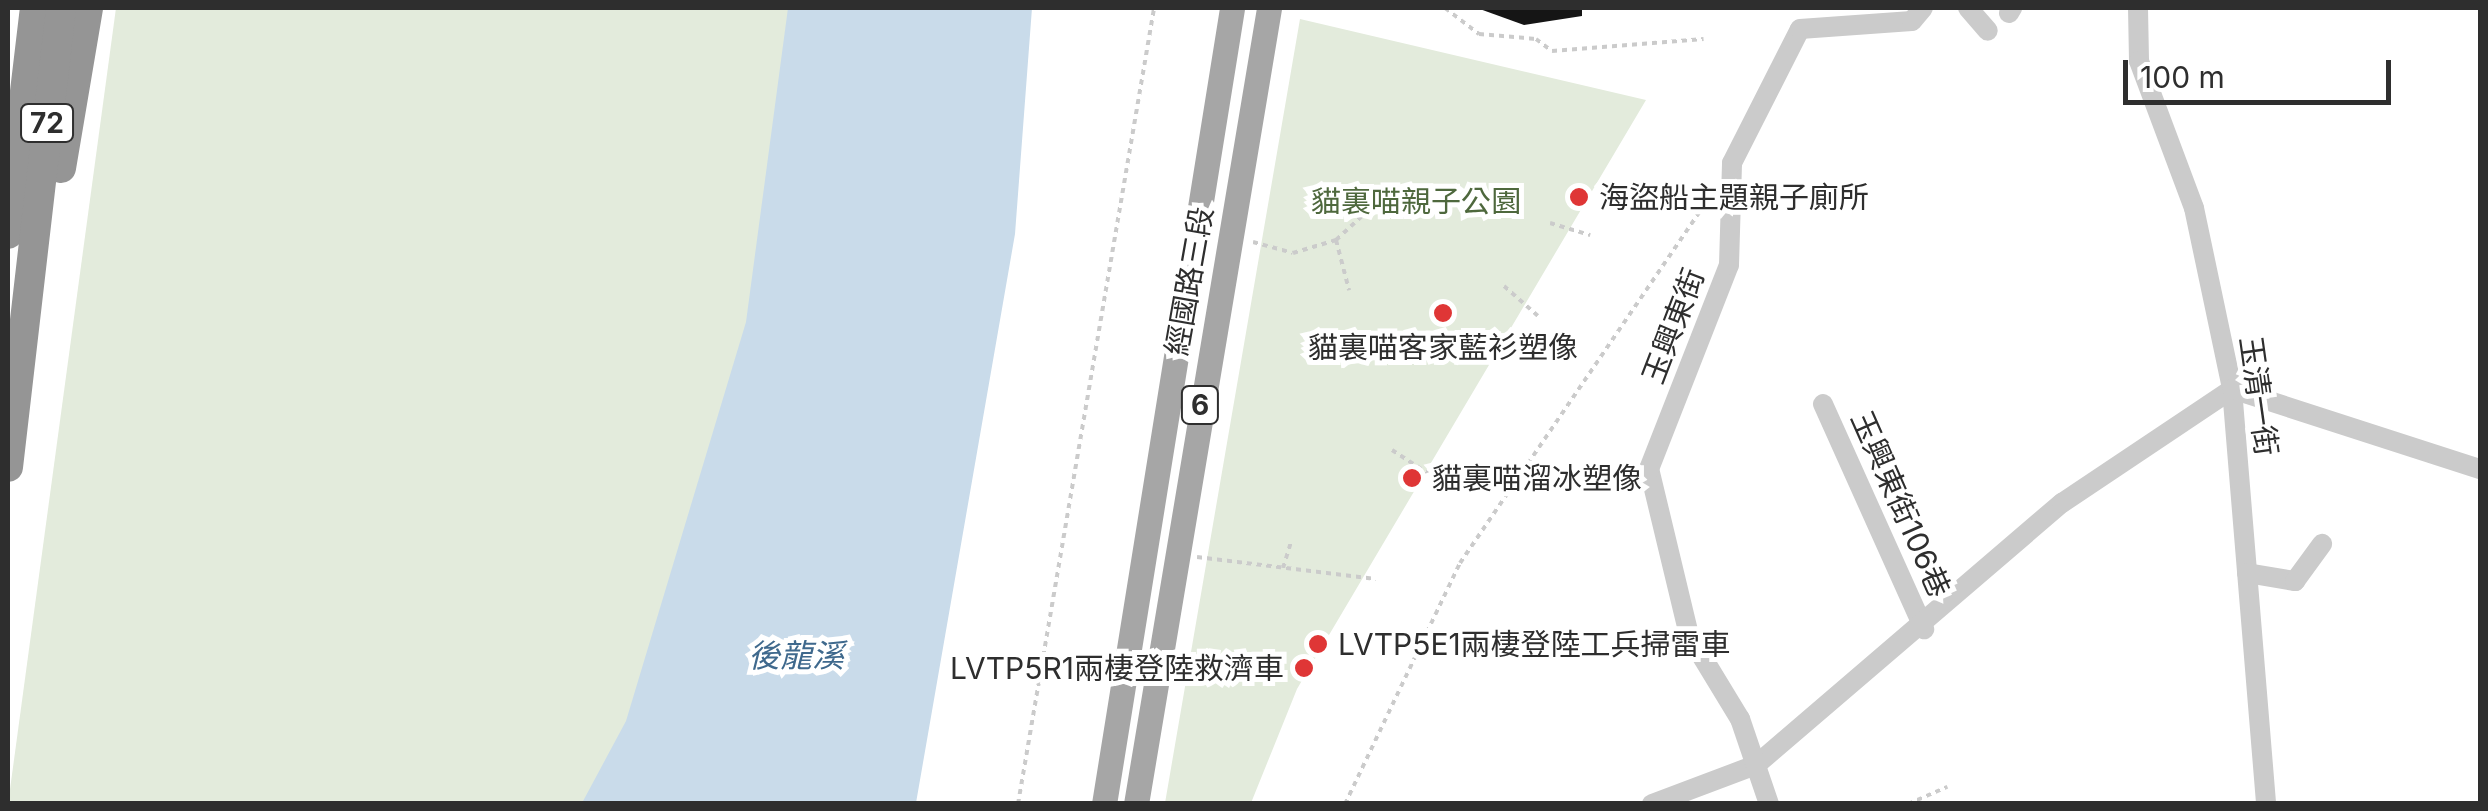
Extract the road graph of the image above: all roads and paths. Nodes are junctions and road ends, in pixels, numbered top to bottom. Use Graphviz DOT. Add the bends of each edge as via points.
graph roads {
  1 [pos="35,8"];
  2 [pos="61,8"];
  3 [pos="88,8"];
  4 [pos="1154,8"];
  5 [pos="1232,8"];
  6 [pos="1269,8"];
  7 [pos="1445,8"];
  8 [pos="1923,8"];
  9 [pos="1968,8"];
  10 [pos="2138,8"];
  11 [pos="1988,31"];
  12 [pos="1704,39"];
  13 [pos="1732,163"];
  14 [pos="1362,186"];
  15 [pos="1550,223"];
  16 [pos="1590,235"];
  17 [pos="20,237"];
  18 [pos="1336,240"];
  19 [pos="1248,241"];
  20 [pos="1504,286"];
  21 [pos="1349,290"];
  22 [pos="1538,316"];
  23 [pos="2232,390"];
  24 [pos="1823,404"];
  25 [pos="1392,450"];
  26 [pos="8,467"];
  27 [pos="2480,469"];
  28 [pos="1434,478"];
  29 [pos="1291,541"];
  30 [pos="2322,544"];
  31 [pos="1195,557"];
  32 [pos="1283,568"];
  33 [pos="2247,573"];
  34 [pos="1376,580"];
  35 [pos="1924,629"];
  36 [pos="1756,765"];
  37 [pos="1948,787"];
  38 [pos="1018,804"];
  39 [pos="1104,804"];
  40 [pos="1136,804"];
  41 [pos="1345,804"];
  42 [pos="1652,804"];
  43 [pos="1769,804"];
  44 [pos="1908,804"];
  45 [pos="2266,804"];
  1 -- 17 [label="highway, 72"];
  2 -- 17 [label="highway, 72"];
  3 -- 17 [label="highway" via="58,181"];
  4 -- 38 [label="path"];
  5 -- 39 [label="main road, 經國路三段 / 6"];
  6 -- 40 [label="main road, 經國路三段 / 6"];
  7 -- 12 [label="path" via="1479,34 1536,39 1552,51"];
  8 -- 13 [label="lane, 玉興東街" via="1912,21 1800,29"];
  9 -- 11 [label="lane"];
  10 -- 23 [label="lane, 玉清一街" via="2139,61 2194,208"];
  13 -- 36 [label="lane, 玉興東街" via="1729,265 1649,470 1690,635"];
  13 -- 41 [label="path" via="1460,562"];
  14 -- 18 [label="path" via="1375,187 1375,204"];
  15 -- 16 [label="path"];
  17 -- 26 [label="highway, 72"];
  18 -- 19 [label="path" via="1293,253"];
  18 -- 21 [label="path"];
  20 -- 22 [label="path"];
  23 -- 27 [label="lane"];
  23 -- 33 [label="lane, 玉清一街"];
  23 -- 35 [label="lane" via="2062,503 1936,605"];
  24 -- 35 [label="lane, 玉興東街106巷"];
  25 -- 28 [label="path"];
  29 -- 32 [label="path"];
  30 -- 33 [label="lane" via="2295,581"];
  31 -- 32 [label="path"];
  32 -- 34 [label="path"];
  33 -- 45 [label="lane, 玉清一街"];
  35 -- 36 [label="lane"];
  36 -- 42 [label="lane"];
  36 -- 43 [label="lane, 玉興東街"];
  37 -- 44 [label="path"];
}
